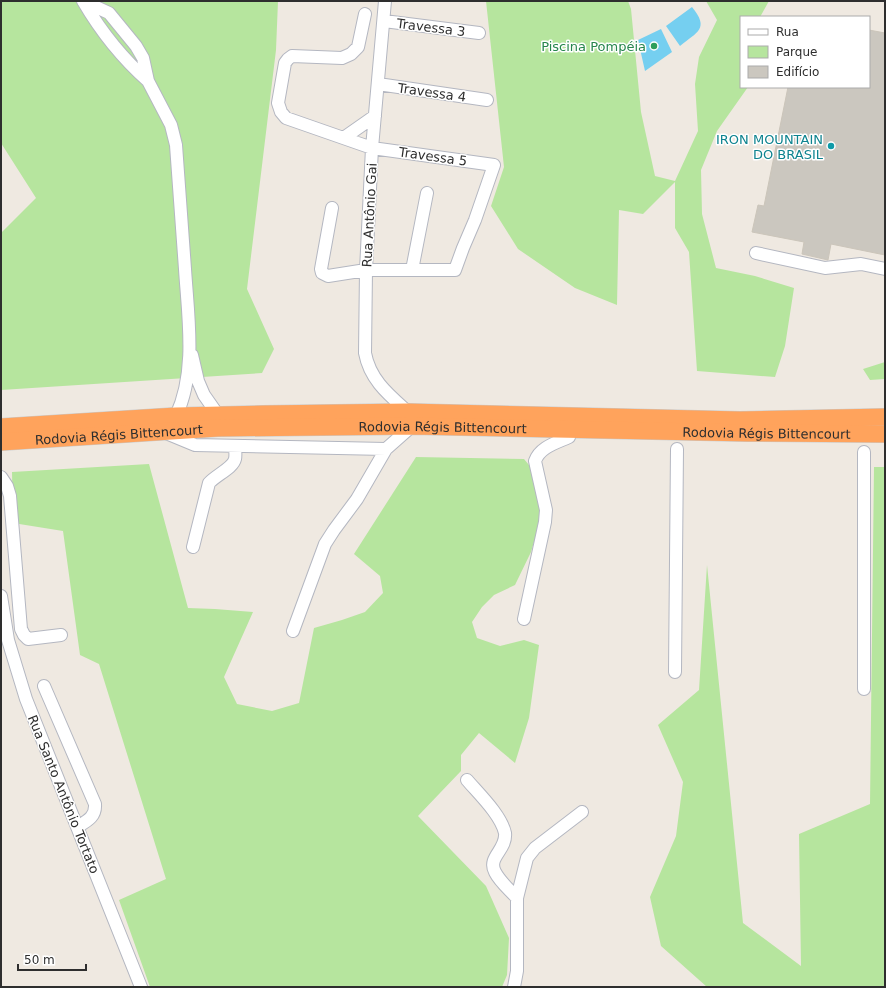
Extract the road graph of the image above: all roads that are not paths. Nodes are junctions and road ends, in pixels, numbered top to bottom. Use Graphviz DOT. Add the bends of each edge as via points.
graph roads {
  1 [pos="83,1"];
  2 [pos="386,1"];
  3 [pos="365,14"];
  4 [pos="384,21"];
  5 [pos="478,33"];
  6 [pos="378,84"];
  7 [pos="487,100"];
  8 [pos="375,116"];
  9 [pos="345,137"];
  10 [pos="372,148"];
  11 [pos="427,192"];
  12 [pos="332,208"];
  13 [pos="756,253"];
  14 [pos="885,269"];
  15 [pos="366,270"];
  16 [pos="412,270"];
  17 [pos="189,344"];
  18 [pos="218,414"];
  19 [pos="176,416"];
  20 [pos="885,417"];
  21 [pos="410,419"];
  22 [pos="1,427"];
  23 [pos="161,431"];
  24 [pos="885,434"];
  25 [pos="569,437"];
  26 [pos="1,442"];
  27 [pos="235,446"];
  28 [pos="386,449"];
  29 [pos="677,449"];
  30 [pos="864,452"];
  31 [pos="1,477"];
  32 [pos="194,547"];
  33 [pos="1,596"];
  34 [pos="524,619"];
  35 [pos="293,631"];
  36 [pos="61,635"];
  37 [pos="674,672"];
  38 [pos="44,686"];
  39 [pos="864,689"];
  40 [pos="467,780"];
  41 [pos="582,812"];
  42 [pos="77,827"];
  43 [pos="517,898"];
  44 [pos="141,987"];
  45 [pos="514,987"];
  1 -- 17 [label="street" via="95,21 148,81 171,124 176,145"];
  2 -- 4 [label="street, Rua Antônio Gai"];
  3 -- 9 [label="street, Travessa 5" via="358,47 351,54 342,58 292,56 288,59 278,103 286,118"];
  4 -- 5 [label="street, Travessa 3"];
  4 -- 6 [label="street, Rua Antônio Gai"];
  6 -- 7 [label="street, Travessa 4"];
  6 -- 8 [label="street, Rua Antônio Gai"];
  8 -- 9 [label="street"];
  8 -- 10 [label="street, Rua Antônio Gai"];
  9 -- 10 [label="street, Travessa 5"];
  10 -- 15 [label="street, Rua Antônio Gai"];
  10 -- 16 [label="street, Travessa 5" via="494,165 476,220 455,270"];
  11 -- 16 [label="street"];
  12 -- 15 [label="street" via="322,273 328,276"];
  13 -- 14 [label="street" via="826,268 861,264"];
  15 -- 16 [label="street"];
  15 -- 21 [label="street, Rua Antônio Gai" via="364,338 367,363 378,384"];
  17 -- 18 [label="street" via="198,381 204,395"];
  17 -- 19 [label="street" via="186,388"];
  18 -- 19 [label="highway, Rodovia Régis Bittencourt"];
  18 -- 21 [label="highway, Rodovia Régis Bittencourt"];
  19 -- 22 [label="highway, Rodovia Régis Bittencourt"];
  20 -- 21 [label="highway, Rodovia Régis Bittencourt" via="740,420"];
  21 -- 23 [label="highway, Rodovia Régis Bittencourt"];
  21 -- 24 [label="highway, Rodovia Régis Bittencourt" via="559,428"];
  21 -- 28 [label="street"];
  23 -- 26 [label="highway, Rodovia Régis Bittencourt"];
  23 -- 27 [label="street" via="195,445"];
  25 -- 34 [label="street" via="545,448 535,461 546,510"];
  27 -- 28 [label="street"];
  27 -- 32 [label="street" via="233,465 213,478 210,483"];
  28 -- 35 [label="street" via="357,499 326,544"];
  29 -- 37 [label="street"];
  30 -- 39 [label="street"];
  31 -- 36 [label="street" via="10,496 21,629 28,639"];
  33 -- 42 [label="street, Rua Santo Antônio Tortato" via="8,640 19,679"];
  38 -- 42 [label="street" via="95,804 94,815"];
  40 -- 43 [label="street" via="501,820 505,842 493,862 493,867 495,873"];
  41 -- 43 [label="street" via="535,848 527,858"];
  42 -- 44 [label="street, Rua Santo Antônio Tortato"];
  43 -- 45 [label="street" via="517,971"];
}
